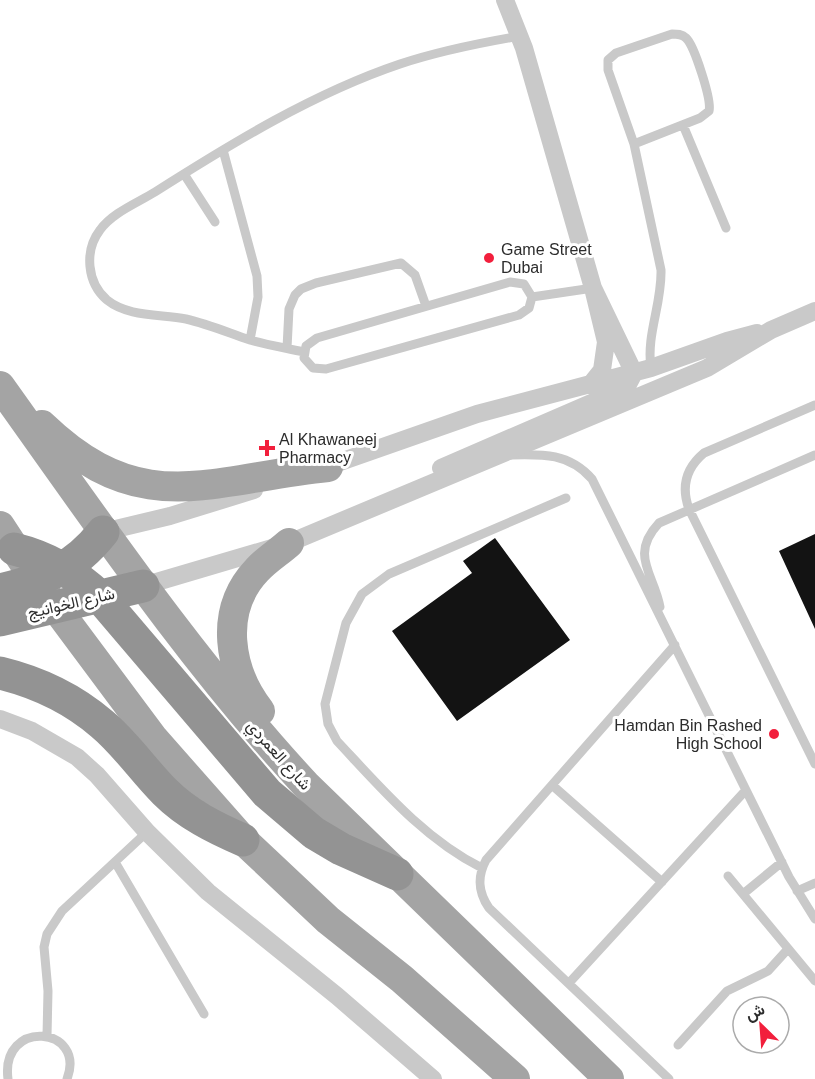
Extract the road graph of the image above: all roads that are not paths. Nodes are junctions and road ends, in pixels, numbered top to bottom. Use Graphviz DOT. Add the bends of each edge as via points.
graph roads {
  1 [pos="505,0"];
  2 [pos="520,36"];
  3 [pos="683,125"];
  4 [pos="634,144"];
  5 [pos="223,150"];
  6 [pos="184,174"];
  7 [pos="215,222"];
  8 [pos="726,228"];
  9 [pos="593,288"];
  10 [pos="532,297"];
  11 [pos="426,306"];
  12 [pos="815,311"];
  13 [pos="771,330"];
  14 [pos="250,340"];
  15 [pos="286,348"];
  16 [pos="304,352"];
  17 [pos="643,371"];
  18 [pos="590,385"];
  19 [pos="0,386"];
  20 [pos="815,405"];
  21 [pos="815,455"];
  22 [pos="502,456"];
  23 [pos="328,467"];
  24 [pos="566,498"];
  25 [pos="689,509"];
  26 [pos="345,520"];
  27 [pos="103,532"];
  28 [pos="5,542"];
  29 [pos="289,543"];
  30 [pos="50,575"];
  31 [pos="143,586"];
  32 [pos="0,590"];
  33 [pos="100,597"];
  34 [pos="56,607"];
  35 [pos="662,619"];
  36 [pos="0,620"];
  37 [pos="675,645"];
  38 [pos="0,673"];
  39 [pos="0,719"];
  40 [pos="815,764"];
  41 [pos="306,785"];
  42 [pos="552,785"];
  43 [pos="746,790"];
  44 [pos="147,832"];
  45 [pos="243,840"];
  46 [pos="115,862"];
  47 [pos="782,862"];
  48 [pos="482,868"];
  49 [pos="397,874"];
  50 [pos="728,876"];
  51 [pos="662,882"];
  52 [pos="815,884"];
  53 [pos="797,891"];
  54 [pos="743,894"];
  55 [pos="815,919"];
  56 [pos="787,950"];
  57 [pos="815,981"];
  58 [pos="568,983"];
  59 [pos="204,1014"];
  60 [pos="46,1036"];
  61 [pos="678,1045"];
  62 [pos="8,1079"];
  63 [pos="67,1079"];
  64 [pos="433,1079"];
  65 [pos="515,1079"];
  66 [pos="609,1079"];
  67 [pos="669,1079"];
  1 -- 2 [label="street"];
  2 -- 5 [label="lane" via="439,52 361,79"];
  2 -- 9 [label="street"];
  3 -- 4 [label="lane"];
  3 -- 4 [label="lane" via="705,116 711,105 687,39 672,34 611,55 607,65"];
  3 -- 8 [label="lane"];
  4 -- 17 [label="lane" via="662,290"];
  5 -- 6 [label="lane"];
  5 -- 14 [label="lane" via="257,276"];
  6 -- 7 [label="lane"];
  6 -- 14 [label="lane" via="100,229 91,249 94,282 107,300 127,310 184,319"];
  9 -- 10 [label="lane"];
  9 -- 17 [label="street"];
  9 -- 18 [label="street" via="607,352 602,370"];
  10 -- 11 [label="lane" via="524,284 510,282"];
  10 -- 16 [label="lane" via="529,308 519,315 326,369 313,368"];
  11 -- 15 [label="lane" via="415,274 401,264 308,285 291,302"];
  11 -- 16 [label="lane" via="317,338 306,345"];
  12 -- 13 [label="street"];
  13 -- 17 [label="street"];
  13 -- 22 [label="street" via="707,368"];
  14 -- 15 [label="lane"];
  15 -- 16 [label="lane"];
  17 -- 18 [label="street"];
  17 -- 26 [label="street" via="618,393 496,442"];
  18 -- 23 [label="street" via="477,414"];
  19 -- 23 [label="main road" via="71,450 122,478 162,486 207,486"];
  19 -- 27 [label="main road, شارع العمردي"];
  20 -- 25 [label="lane" via="704,453 685,482"];
  21 -- 25 [label="lane"];
  22 -- 26 [label="street"];
  22 -- 35 [label="lane" via="557,456 585,471"];
  23 -- 27 [label="street" via="170,516"];
  24 -- 48 [label="lane" via="389,574 370,586 350,613 327,694 328,724 337,741 427,832"];
  25 -- 35 [label="lane" via="659,523 645,548 645,567"];
  25 -- 40 [label="lane"];
  26 -- 29 [label="street"];
  27 -- 28 [label="highway"];
  27 -- 30 [label="highway" via="85,552"];
  27 -- 31 [label="main road, شارع العمردي"];
  28 -- 30 [label="highway" via="40,556"];
  29 -- 31 [label="street"];
  29 -- 41 [label="main road" via="248,582 236,610 231,641 242,685"];
  30 -- 32 [label="highway"];
  30 -- 33 [label="highway"];
  30 -- 34 [label="main road"];
  31 -- 33 [label="highway, شارع الخوانيج"];
  31 -- 41 [label="main road, شارع العمردي" via="221,689"];
  33 -- 34 [label="highway, شارع الخوانيج"];
  33 -- 49 [label="highway" via="274,800 314,833"];
  34 -- 36 [label="highway, شارع الخوانيج"];
  34 -- 45 [label="main road" via="153,738"];
  35 -- 37 [label="lane"];
  37 -- 42 [label="lane"];
  37 -- 43 [label="lane"];
  38 -- 45 [label="highway" via="38,685 83,709 121,742 184,808"];
  39 -- 44 [label="street" via="32,731 77,757"];
  41 -- 49 [label="main road, شارع العمردي"];
  42 -- 48 [label="lane"];
  42 -- 51 [label="lane"];
  43 -- 47 [label="lane"];
  43 -- 51 [label="lane"];
  44 -- 46 [label="lane"];
  44 -- 64 [label="street" via="208,892"];
  45 -- 65 [label="main road" via="328,920"];
  46 -- 59 [label="lane"];
  46 -- 60 [label="lane" via="62,911 47,934"];
  47 -- 53 [label="lane"];
  47 -- 54 [label="lane"];
  48 -- 58 [label="lane" via="479,885 484,901"];
  49 -- 66 [label="main road, شارع العمردي"];
  50 -- 54 [label="lane"];
  51 -- 58 [label="lane"];
  52 -- 53 [label="lane"];
  53 -- 55 [label="lane"];
  54 -- 56 [label="lane"];
  56 -- 57 [label="lane"];
  56 -- 61 [label="lane" via="768,971 727,991"];
  58 -- 67 [label="lane"];
  60 -- 62 [label="lane" via="27,1037 11,1049 5,1069"];
  60 -- 63 [label="lane" via="63,1047 68,1056"];
}
